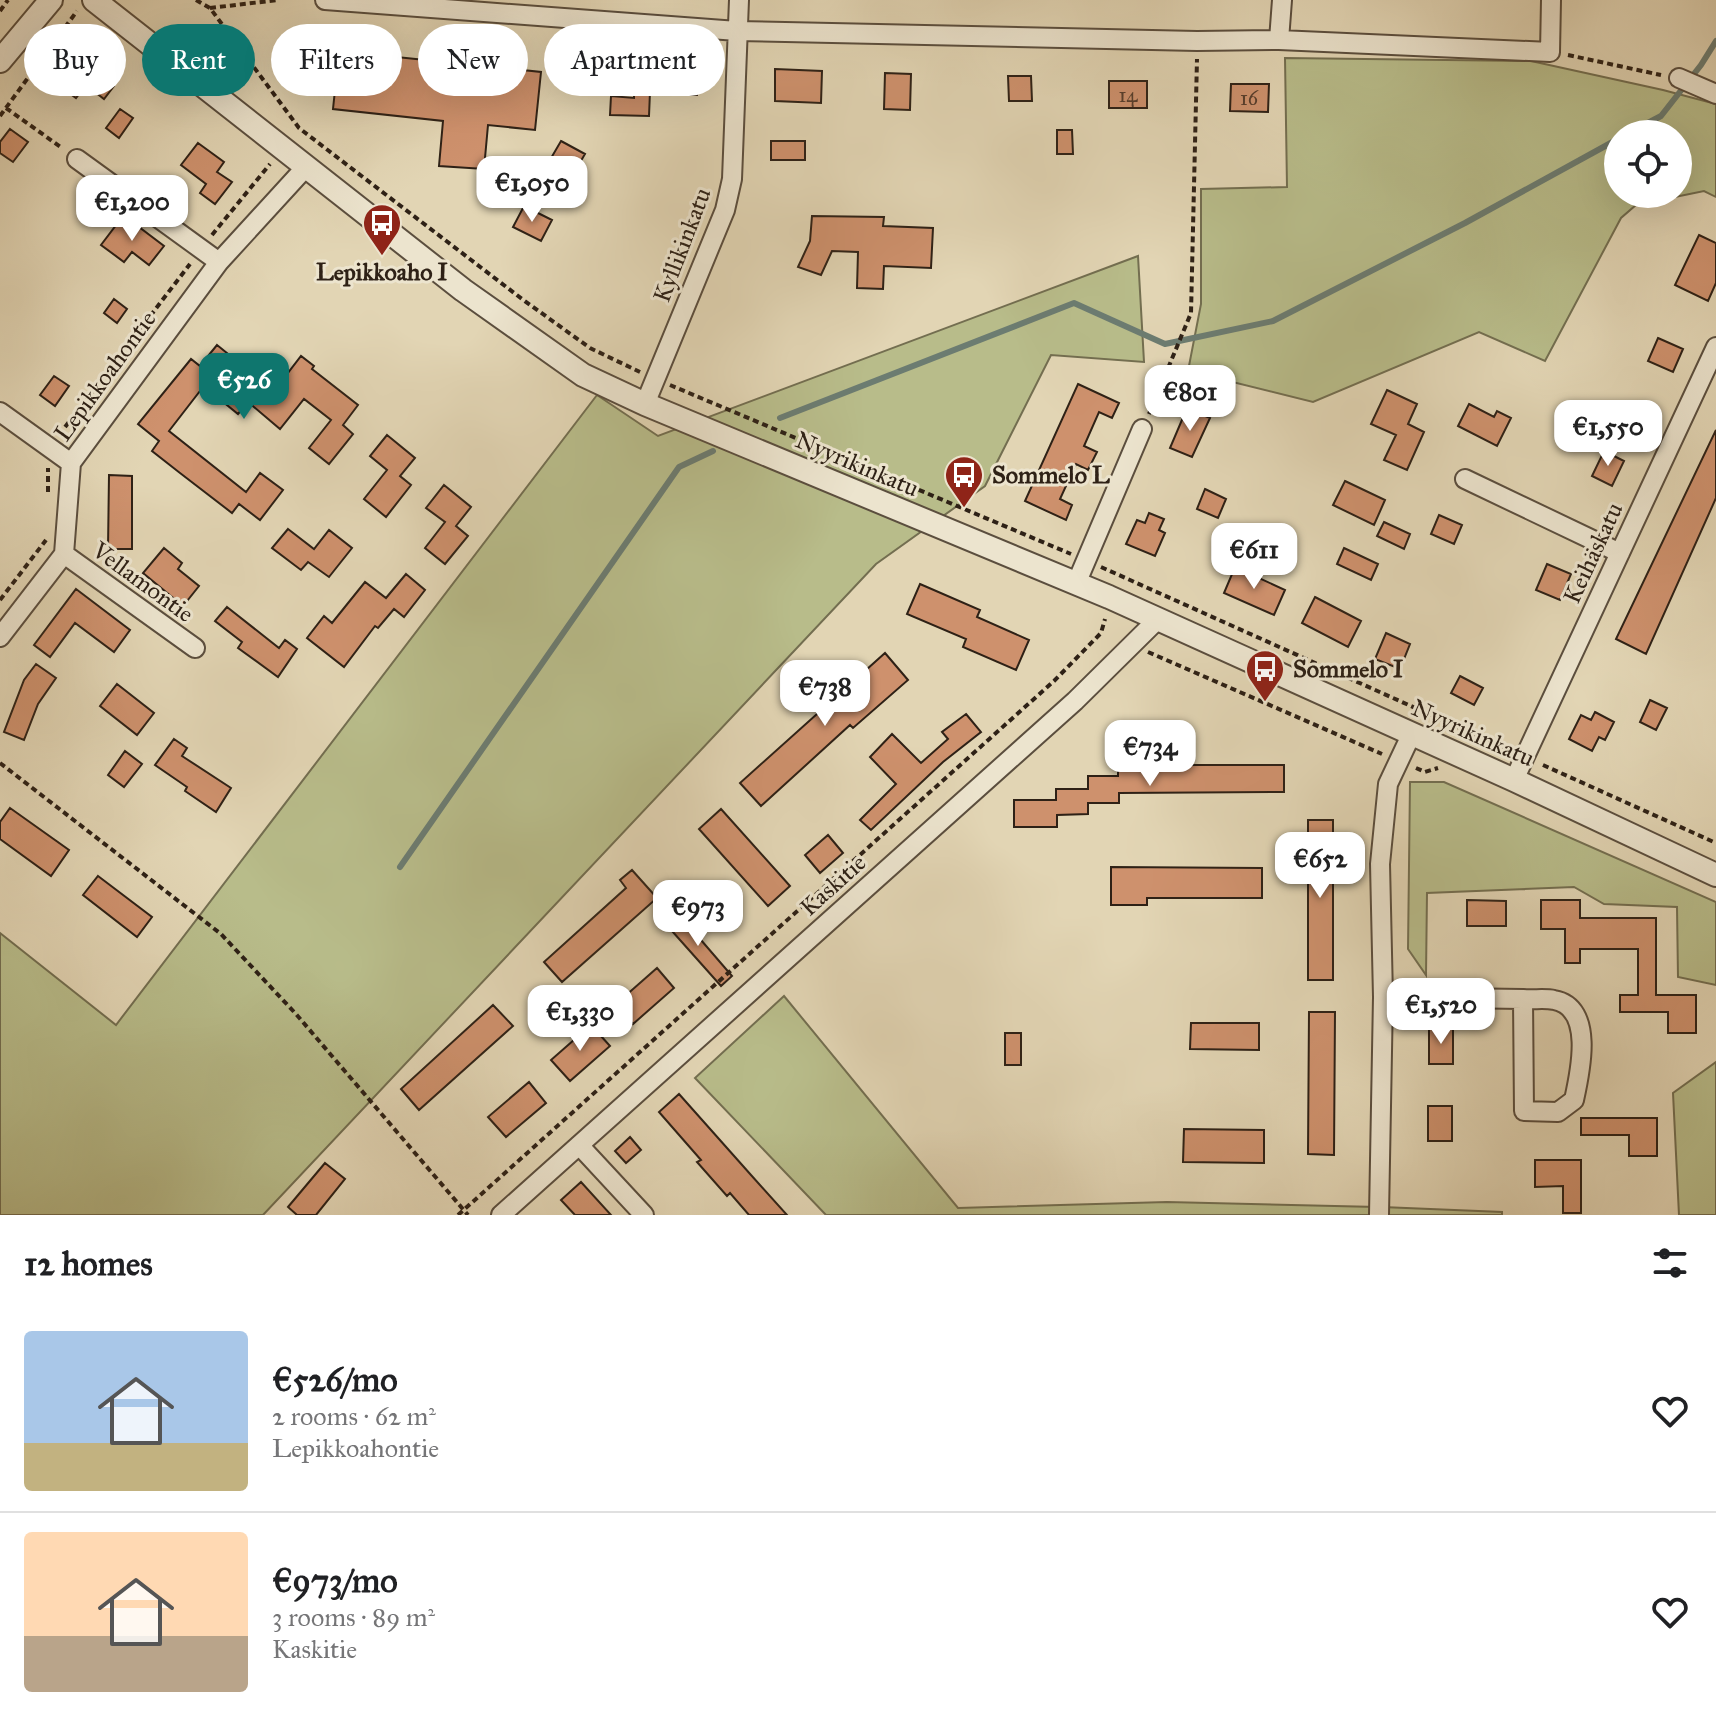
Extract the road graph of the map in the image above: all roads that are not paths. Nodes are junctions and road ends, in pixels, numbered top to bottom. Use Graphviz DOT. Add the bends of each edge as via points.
graph roads {
  1 [pos="51,0"];
  2 [pos="94,0"];
  3 [pos="325,0"];
  4 [pos="739,0"];
  5 [pos="1282,0"];
  6 [pos="1551,0"];
  7 [pos="737,31"];
  8 [pos="1279,40"];
  9 [pos="0,61"];
  10 [pos="1679,78"];
  11 [pos="1716,94"];
  12 [pos="77,159"];
  13 [pos="305,168"];
  14 [pos="219,262"];
  15 [pos="1716,347"];
  16 [pos="645,404"];
  17 [pos="0,412"];
  18 [pos="1142,429"];
  19 [pos="71,463"];
  20 [pos="1465,479"];
  21 [pos="1620,553"];
  22 [pos="64,554"];
  23 [pos="1076,584"];
  24 [pos="1157,620"];
  25 [pos="0,637"];
  26 [pos="195,648"];
  27 [pos="1412,733"];
  28 [pos="1514,780"];
  29 [pos="1716,875"];
  30 [pos="1383,997"];
  31 [pos="1523,999"];
  32 [pos="579,1145"];
  33 [pos="501,1215"];
  34 [pos="644,1215"];
  35 [pos="1379,1215"];
  1 -- 9 [label="street"];
  2 -- 13 [label="street, Nyyrikinkatu"];
  3 -- 7 [label="street"];
  4 -- 7 [label="street, Kyllikinkatu"];
  5 -- 8 [label="street"];
  6 -- 8 [label="street" via="1550,52"];
  7 -- 8 [label="street"];
  7 -- 16 [label="street, Kyllikinkatu" via="732,179 725,210"];
  10 -- 11 [label="street"];
  12 -- 14 [label="street"];
  13 -- 14 [label="street, Lepikkoahontie"];
  13 -- 16 [label="street, Nyyrikinkatu" via="583,375"];
  14 -- 19 [label="street, Lepikkoahontie"];
  15 -- 21 [label="street, Keihäskatu"];
  16 -- 23 [label="street, Nyyrikinkatu"];
  17 -- 19 [label="street"];
  18 -- 23 [label="street"];
  19 -- 22 [label="street, Lepikkoahontie"];
  20 -- 21 [label="street"];
  21 -- 28 [label="street, Keihäskatu"];
  22 -- 25 [label="street"];
  22 -- 26 [label="street, Vellamontie"];
  23 -- 24 [label="street, Nyyrikinkatu"];
  24 -- 27 [label="street, Nyyrikinkatu"];
  24 -- 32 [label="street, Kaskitie"];
  27 -- 28 [label="street, Nyyrikinkatu"];
  27 -- 30 [label="street" via="1388,784 1380,864"];
  28 -- 29 [label="street, Nyyrikinkatu"];
  30 -- 31 [label="street"];
  30 -- 35 [label="street"];
  31 -- 31 [label="street" via="1524,1111 1558,1112 1574,1100 1581,1031 1571,1008 1556,1000"];
  32 -- 33 [label="street, Kaskitie"];
  32 -- 34 [label="street"];
}
